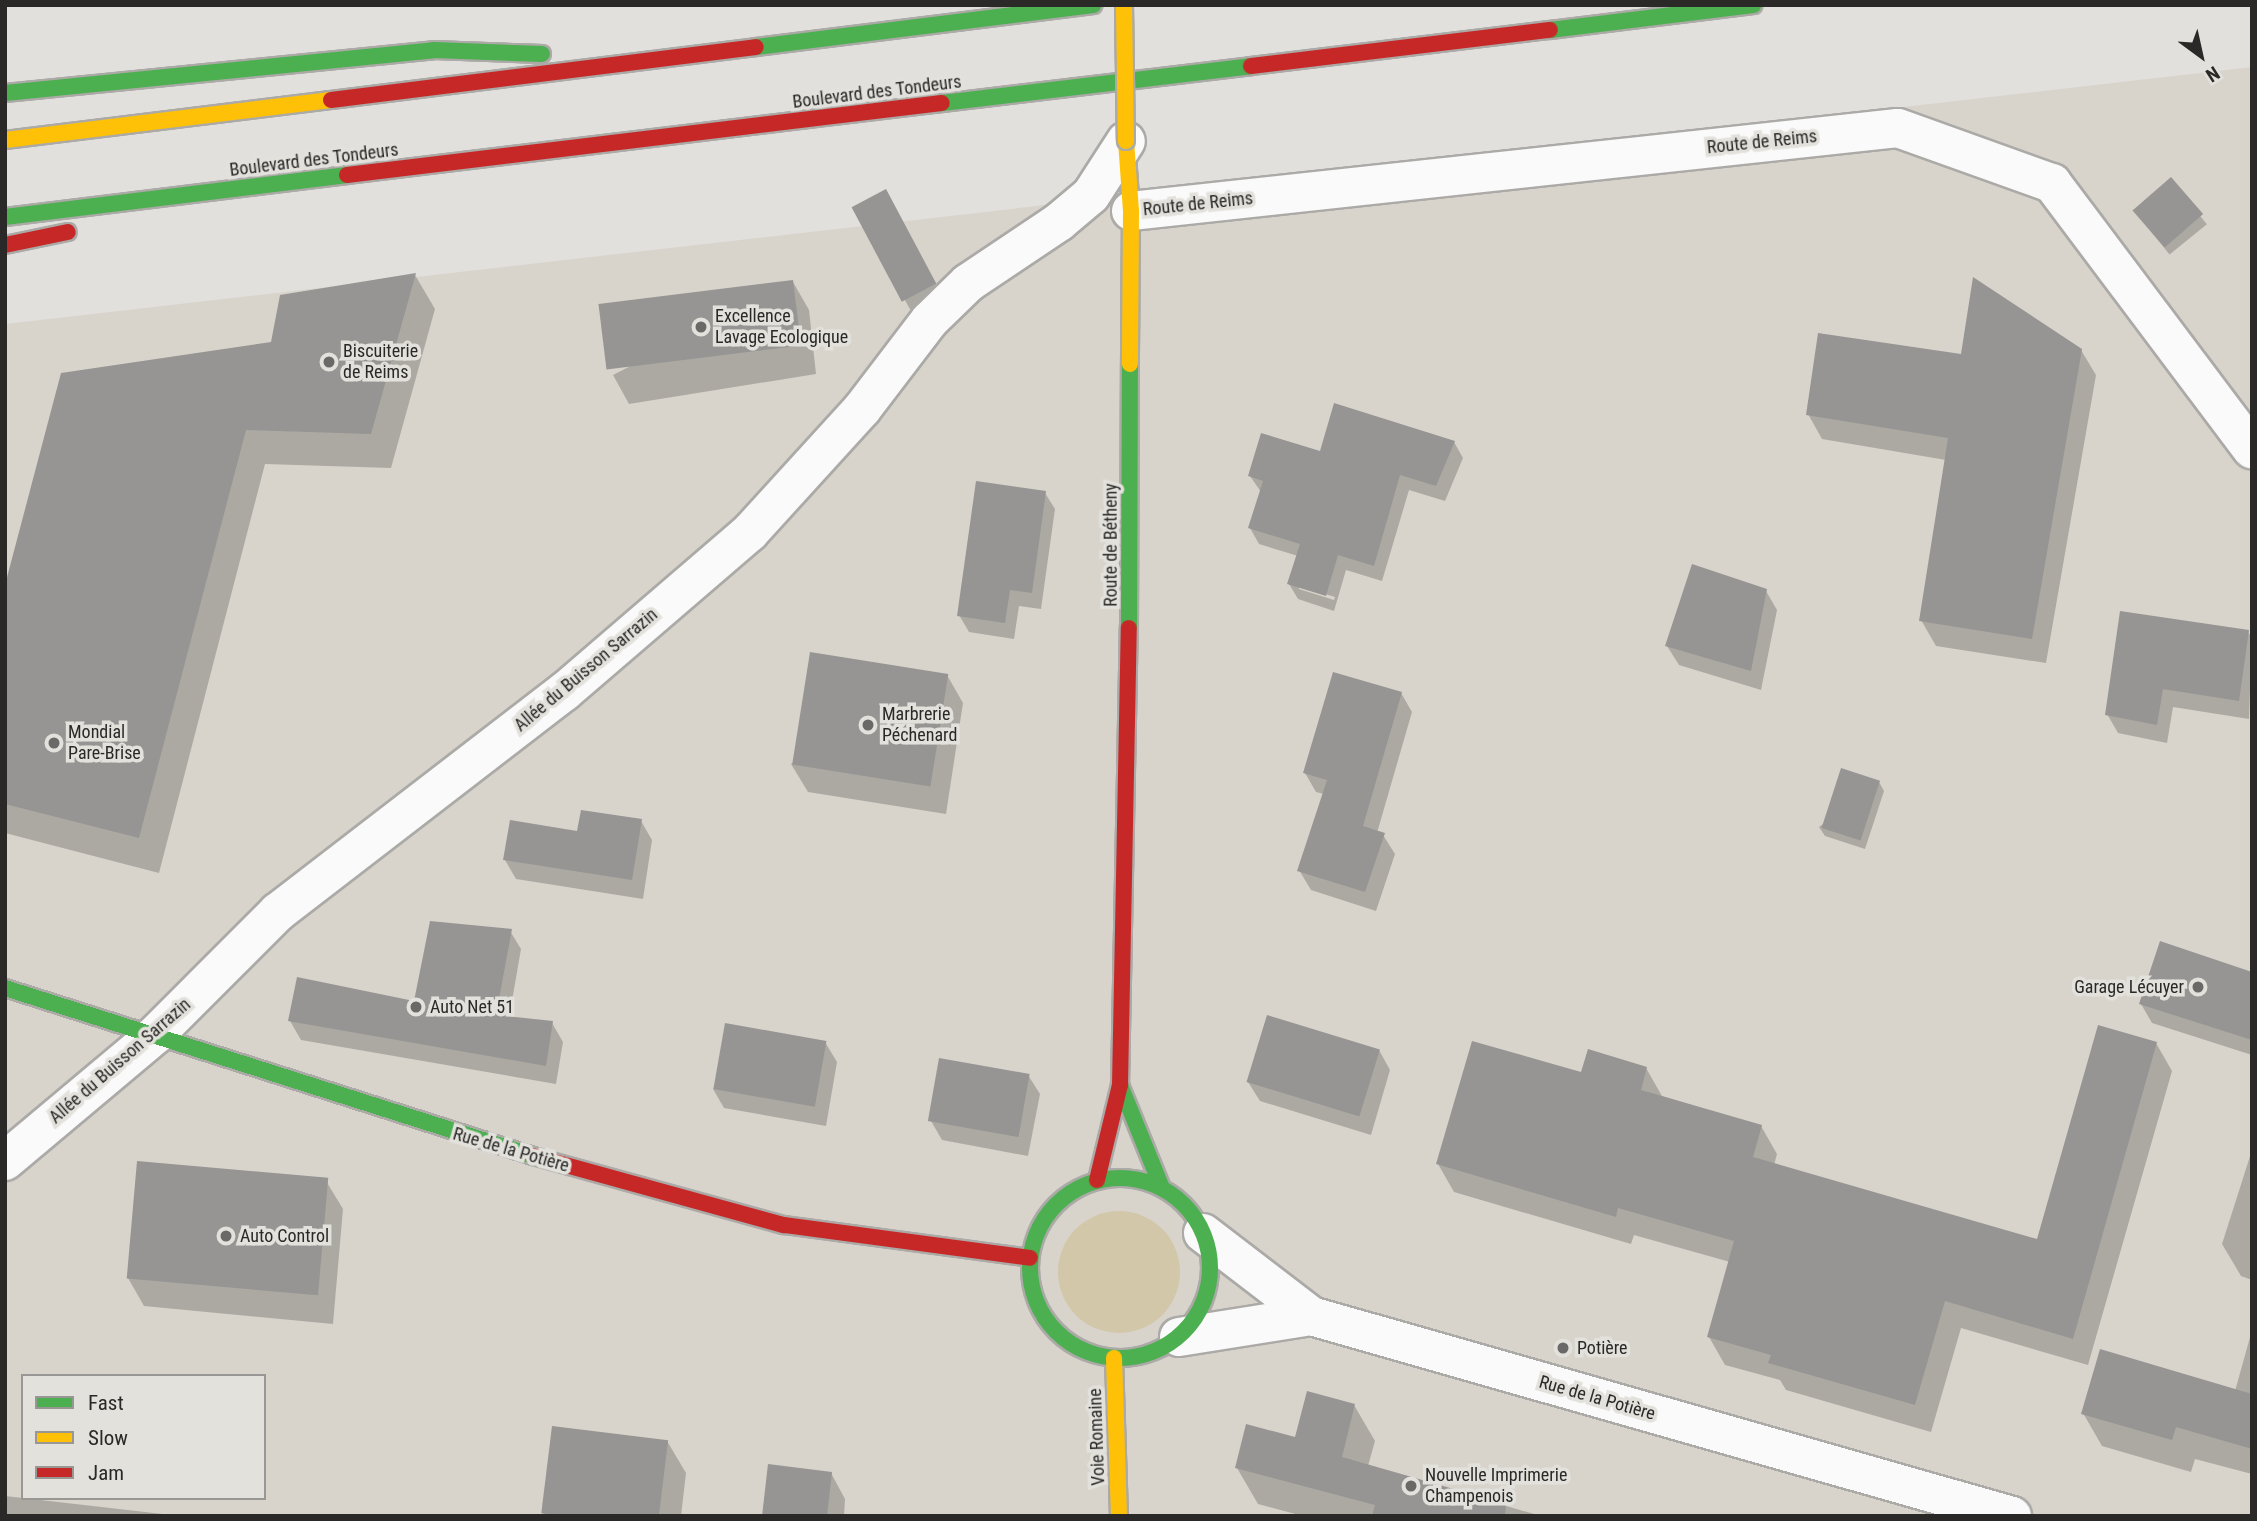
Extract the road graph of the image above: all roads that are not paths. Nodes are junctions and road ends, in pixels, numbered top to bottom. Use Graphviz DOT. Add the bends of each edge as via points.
graph roads {
  1 [pos="1093,5"];
  2 [pos="1124,5"];
  3 [pos="1753,5"];
  4 [pos="663,58"];
  5 [pos="5,93"];
  6 [pos="5,140"];
  7 [pos="1126,141"];
  8 [pos="351,176"];
  9 [pos="1132,211"];
  10 [pos="5,216"];
  11 [pos="125,221"];
  12 [pos="85,229"];
  13 [pos="5,245"];
  14 [pos="2252,449"];
  15 [pos="5,988"];
  16 [pos="155,1035"];
  17 [pos="1120,1085"];
  18 [pos="5,1161"];
  19 [pos="1097,1180"];
  20 [pos="1162,1188"];
  21 [pos="1203,1233"];
  22 [pos="1030,1258"];
  23 [pos="1311,1316"];
  24 [pos="1179,1336"];
  25 [pos="1114,1358"];
  26 [pos="1119,1516"];
  27 [pos="2012,1516"];
  1 -- 4 [label="main road"];
  2 -- 7 [label="main road, Route de Bétheny, bridge"];
  3 -- 8 [label="main road, Boulevard des Tondeurs"];
  4 -- 5 [label="main road" via="433,50"];
  4 -- 6 [label="main road"];
  7 -- 9 [label="main road, Route de Bétheny"];
  7 -- 16 [label="street, Allée du Buisson Sarrazin" via="1091,195 968,283 929,321 862,410 750,532 564,692 278,912"];
  8 -- 10 [label="main road, Boulevard des Tondeurs"];
  8 -- 11 [label="main road"];
  9 -- 14 [label="street, Route de Reims" via="1898,128 2052,183"];
  9 -- 17 [label="main road, Route de Bétheny" via="1128,844"];
  12 -- 13 [label="main road"];
  15 -- 16 [label="main road, Rue de la Potière"];
  16 -- 18 [label="street, Allée du Buisson Sarrazin"];
  16 -- 22 [label="main road, Rue de la Potière" via="491,1145 784,1225"];
  17 -- 19 [label="main road, Route de Bétheny"];
  17 -- 20 [label="main road, Route de Bétheny"];
  19 -- 20 [label="main road" via="1142,1180"];
  19 -- 22 [label="main road" via="1072,1191 1052,1209 1037,1231"];
  20 -- 21 [label="main road" via="1180,1199"];
  21 -- 23 [label="street"];
  21 -- 24 [label="main road" via="1210,1277 1194,1319"];
  22 -- 25 [label="main road" via="1032,1287 1042,1314 1061,1336 1086,1352"];
  23 -- 24 [label="street, Rue de la Potière"];
  23 -- 27 [label="street, Rue de la Potière"];
  24 -- 25 [label="main road" via="1159,1349"];
  25 -- 26 [label="main road, Voie Romaine"];
}
